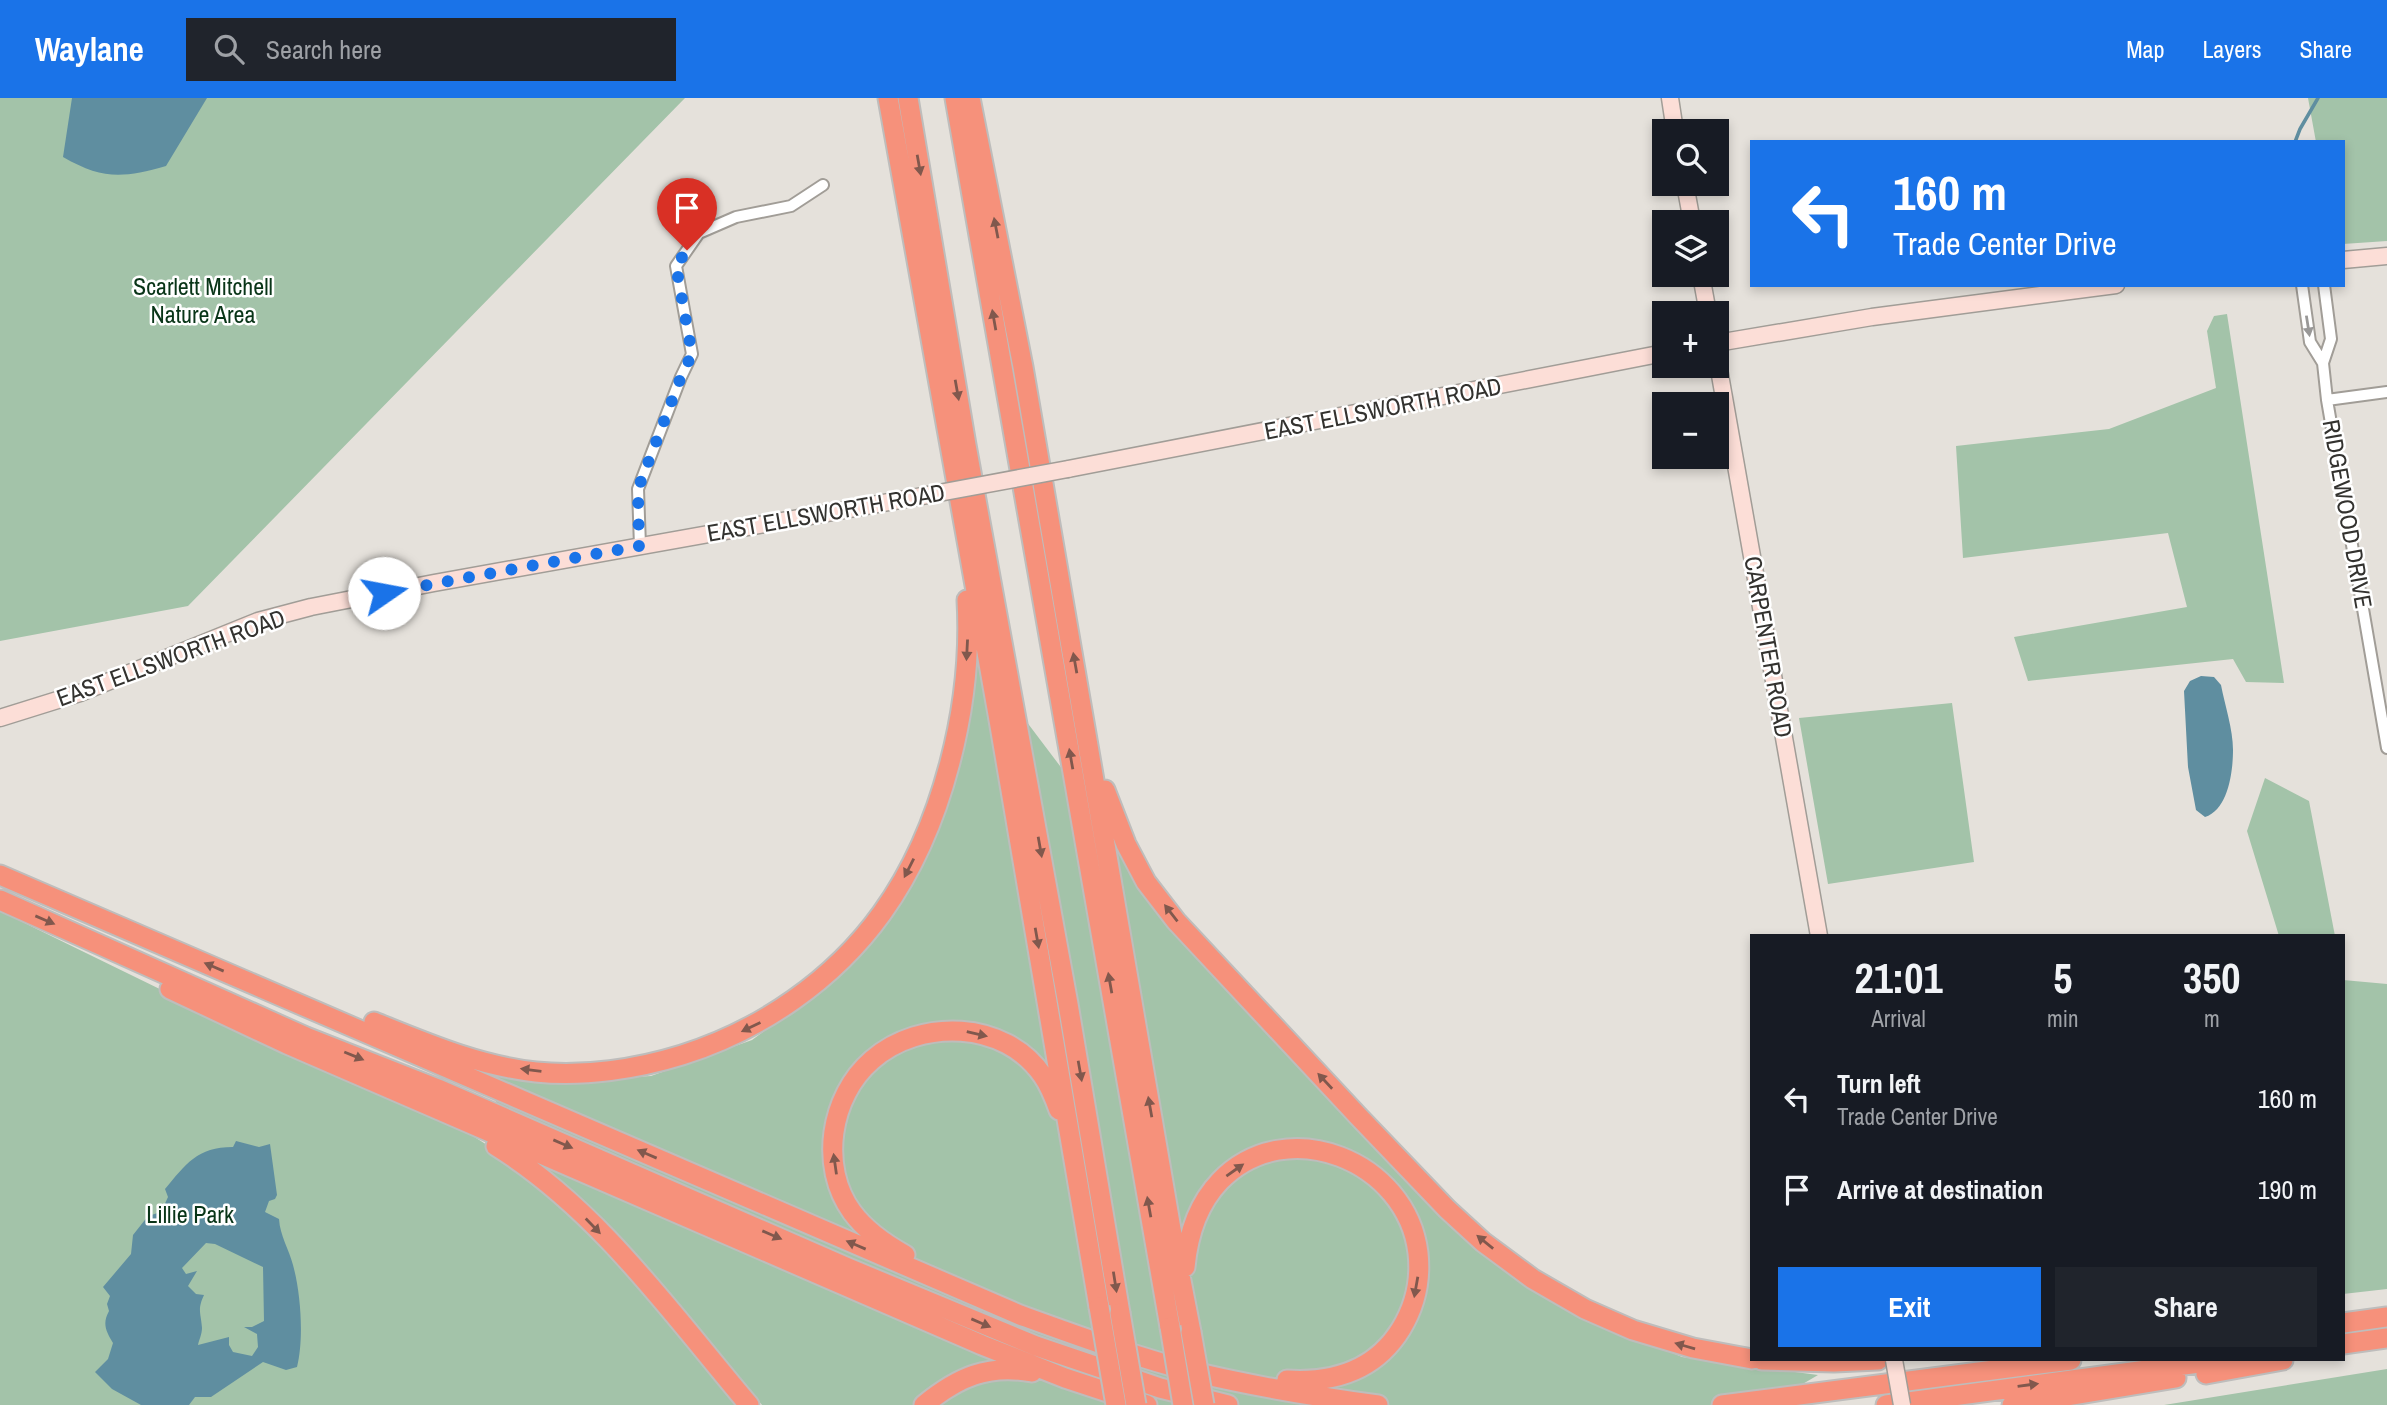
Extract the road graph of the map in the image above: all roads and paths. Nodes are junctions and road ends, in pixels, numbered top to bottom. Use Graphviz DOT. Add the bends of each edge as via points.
graph roads {
  1 [pos="888,98"];
  2 [pos="908,98"];
  3 [pos="955,98"];
  4 [pos="970,98"];
  5 [pos="1670,98"];
  6 [pos="1673,119"];
  7 [pos="823,185"];
  8 [pos="2387,257"];
  9 [pos="2345,260"];
  10 [pos="2101,287"];
  11 [pos="2302,287"];
  12 [pos="2325,287"];
  13 [pos="1729,341"];
  14 [pos="1652,355"];
  15 [pos="2323,363"];
  16 [pos="1721,378"];
  17 [pos="2387,392"];
  18 [pos="2327,400"];
  19 [pos="965,533"];
  20 [pos="639,546"];
  21 [pos="2384,708"];
  22 [pos="0,718"];
  23 [pos="1087,730"];
  24 [pos="2387,748"];
  25 [pos="0,875"];
  26 [pos="0,900"];
  27 [pos="1819,934"];
  28 [pos="89,939"];
  29 [pos="253,984"];
  30 [pos="442,1112"];
  31 [pos="1072,1147"];
  32 [pos="941,1282"];
  33 [pos="1184,1296"];
  34 [pos="2345,1317"];
  35 [pos="2384,1318"];
  36 [pos="2345,1323"];
  37 [pos="2387,1338"];
  38 [pos="2348,1344"];
  39 [pos="1750,1359"];
  40 [pos="1798,1361"];
  41 [pos="1856,1361"];
  42 [pos="1894,1361"];
  43 [pos="2063,1361"];
  44 [pos="2214,1361"];
  45 [pos="2277,1361"];
  46 [pos="1065,1378"];
  47 [pos="1231,1380"];
  48 [pos="748,1405"];
  49 [pos="925,1405"];
  50 [pos="1116,1405"];
  51 [pos="1136,1405"];
  52 [pos="1147,1405"];
  53 [pos="1183,1405"];
  54 [pos="1204,1405"];
  55 [pos="1228,1405"];
  56 [pos="1378,1405"];
  57 [pos="1722,1405"];
  58 [pos="1886,1405"];
  59 [pos="1902,1405"];
  60 [pos="2012,1405"];
  1 -- 19 [label="highway"];
  2 -- 51 [label="highway, one-way, bridge"];
  53 -- 3 [label="highway, one-way, bridge"];
  23 -- 4 [label="highway, one-way"];
  5 -- 6 [label="main road"];
  7 -- 20 [label="street" via="791,206 736,217 699,233 676,266 692,354 638,489"];
  8 -- 9 [label="main road"];
  10 -- 13 [label="main road"];
  11 -- 15 [label="street, RIDGEWOOD DRIVE, one-way" via="2311,342"];
  12 -- 15 [label="street, RIDGEWOOD DRIVE" via="2331,339"];
  14 -- 20 [label="main road, EAST ELLSWORTH ROAD, bridge" via="1068,469"];
  15 -- 18 [label="street, RIDGEWOOD DRIVE"];
  16 -- 27 [label="main road, CARPENTER ROAD"];
  17 -- 18 [label="street"];
  18 -- 21 [label="street, RIDGEWOOD DRIVE"];
  19 -- 29 [label="highway, one-way" via="968,615 963,698 952,756 930,824 882,913 812,987 760,1023 655,1064 598,1072 537,1072 488,1063 316,999"];
  19 -- 31 [label="highway, one-way"];
  20 -- 22 [label="main road, EAST ELLSWORTH ROAD" via="258,621 80,693"];
  21 -- 24 [label="street, RIDGEWOOD DRIVE"];
  33 -- 23 [label="highway, one-way"];
  39 -- 23 [label="highway, one-way" via="1633,1330 1585,1309 1533,1279 1447,1209 1206,955 1146,882 1109,805"];
  29 -- 25 [label="highway, one-way"];
  26 -- 28 [label="highway, one-way"];
  28 -- 30 [label="highway" via="117,961 200,1004"];
  28 -- 55 [label="highway, one-way" via="306,1037 438,1089 1036,1346 1160,1388"];
  32 -- 29 [label="highway, one-way"];
  30 -- 46 [label="highway"];
  30 -- 48 [label="highway, one-way" via="513,1156 567,1199 625,1258"];
  32 -- 31 [label="highway, one-way" via="866,1230 841,1193 833,1142 838,1114 849,1087 870,1062 891,1046 942,1030 994,1038 1022,1054 1042,1075"];
  31 -- 50 [label="highway, bridge"];
  32 -- 47 [label="highway" via="1078,1336"];
  33 -- 47 [label="highway, one-way" via="1187,1243 1206,1198 1244,1163 1266,1154 1309,1149 1350,1160 1394,1193 1407,1215 1416,1239 1417,1288 1409,1314 1380,1355 1326,1380 1252,1376"];
  33 -- 54 [label="highway, bridge"];
  34 -- 35 [label="highway"];
  35 -- 36 [label="highway"];
  37 -- 38 [label="highway"];
  40 -- 41 [label="highway"];
  42 -- 59 [label="main road, bridge"];
  43 -- 57 [label="highway"];
  58 -- 44 [label="highway, one-way"];
  45 -- 60 [label="highway"];
  46 -- 49 [label="highway" via="1021,1370 973,1374 946,1387"];
  46 -- 52 [label="highway"];
  47 -- 56 [label="highway"];
}
